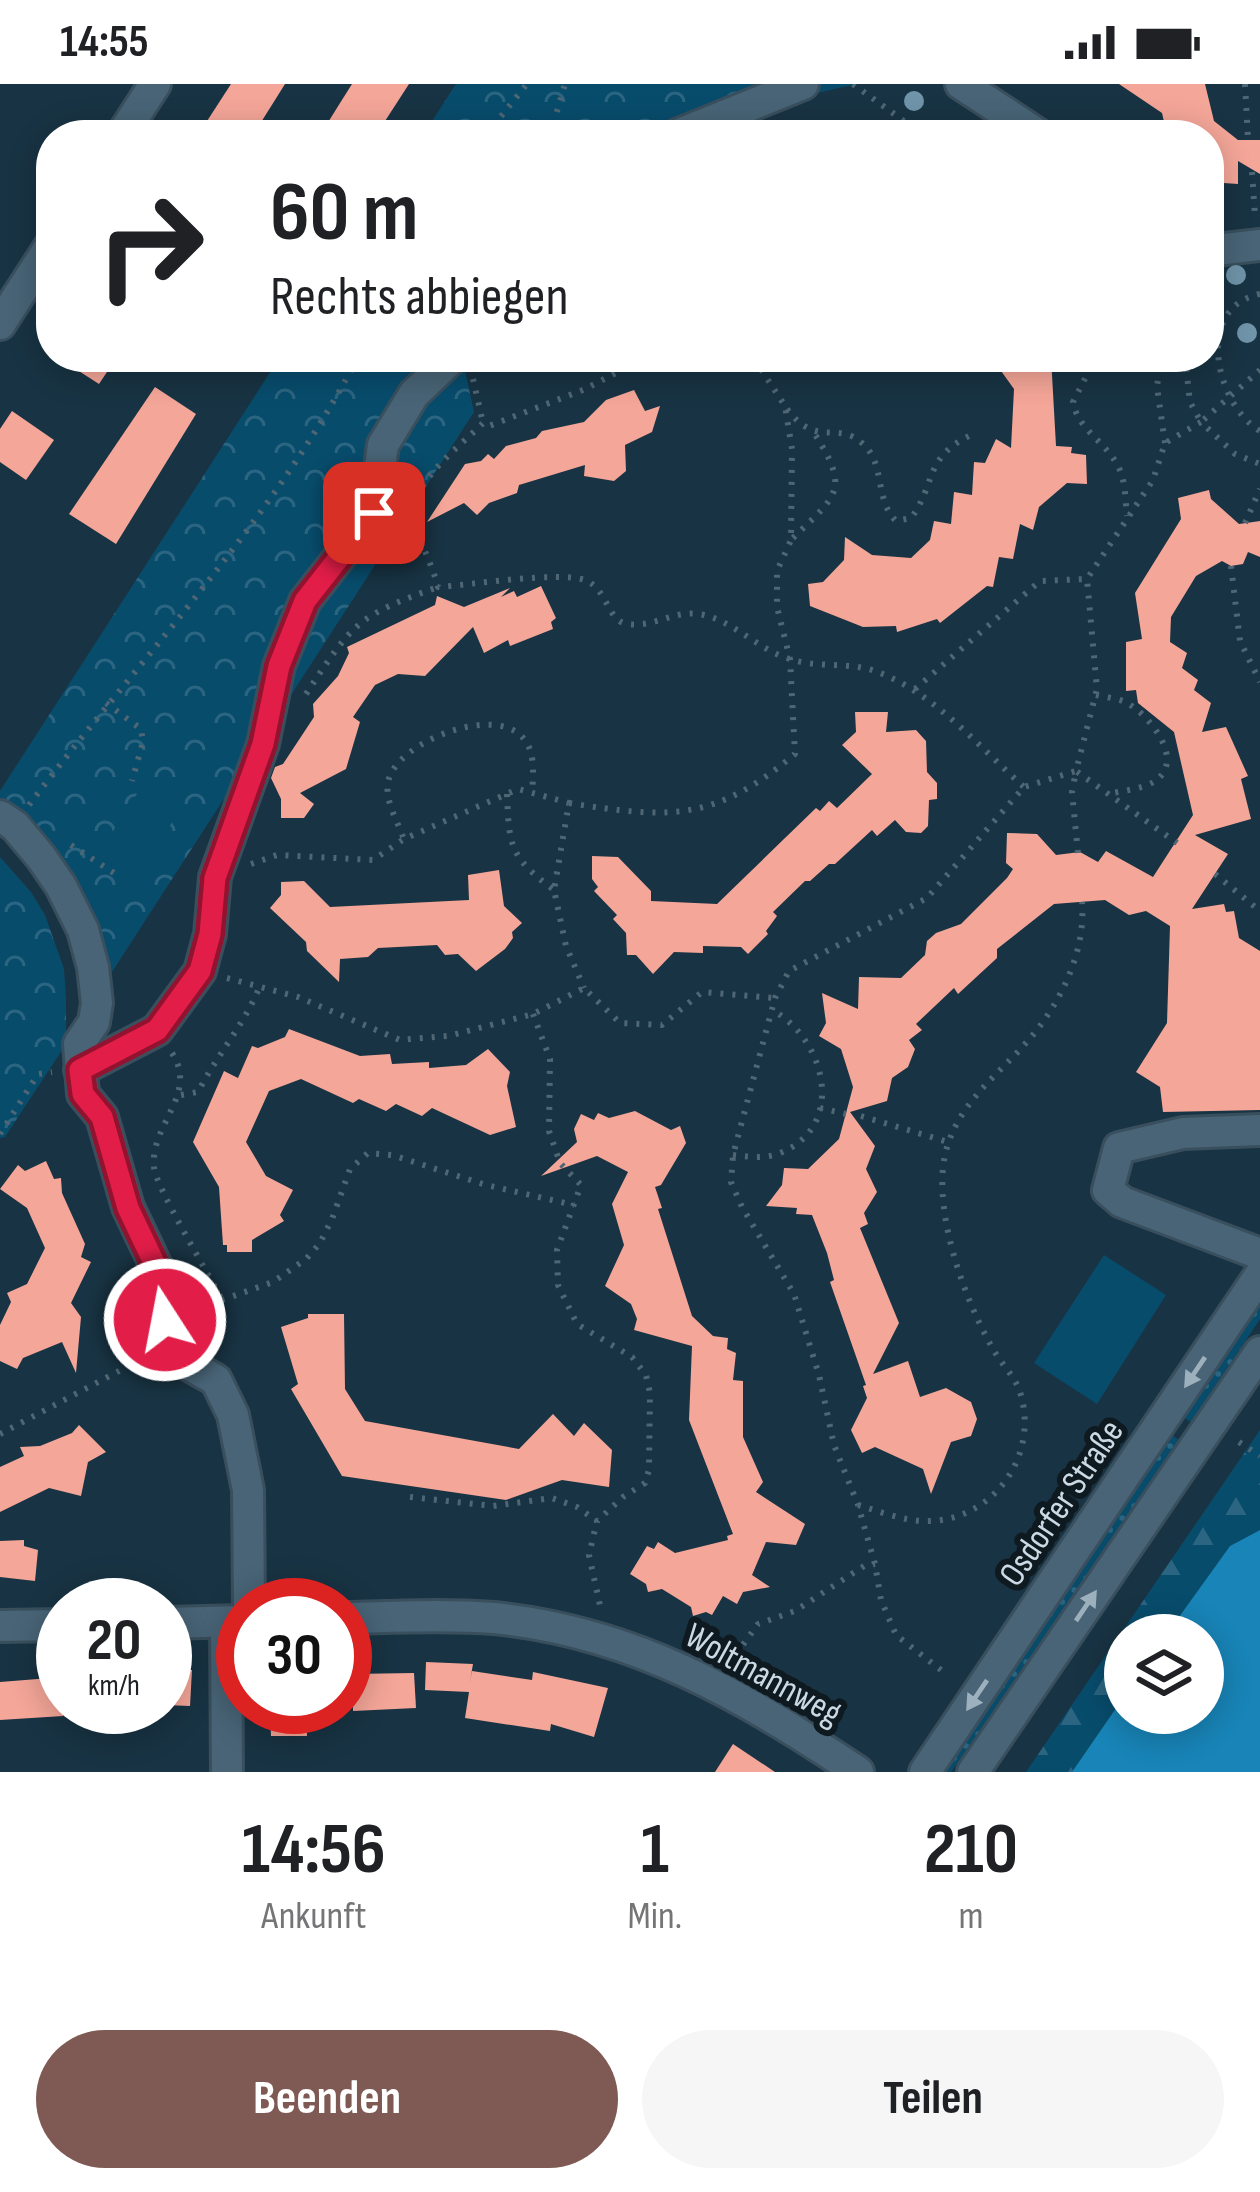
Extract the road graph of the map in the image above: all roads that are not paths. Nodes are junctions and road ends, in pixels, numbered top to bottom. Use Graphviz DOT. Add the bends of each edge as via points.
graph roads {
  1 [pos="155,84"];
  2 [pos="803,84"];
  3 [pos="961,84"];
  4 [pos="132,120"];
  5 [pos="713,120"];
  6 [pos="1016,120"];
  7 [pos="1258,245"];
  8 [pos="1224,250"];
  9 [pos="36,268"];
  10 [pos="0,324"];
  11 [pos="446,372"];
  12 [pos="7,821"];
  13 [pos="80,1070"];
  14 [pos="1260,1130"];
  15 [pos="1260,1254"];
  16 [pos="1260,1275"];
  17 [pos="1260,1352"];
  18 [pos="242,1578"];
  19 [pos="372,1618"];
  20 [pos="36,1625"];
  21 [pos="0,1626"];
  22 [pos="230,1734"];
  23 [pos="227,1772"];
  24 [pos="858,1772"];
  25 [pos="925,1772"];
  26 [pos="973,1772"];
  1 -- 4 [label="street"];
  2 -- 5 [label="street"];
  3 -- 6 [label="street"];
  7 -- 8 [label="street"];
  9 -- 10 [label="street"];
  11 -- 13 [label="street" via="414,394 393,428 383,445 374,513 305,601 215,878 200,971 157,1030"];
  12 -- 13 [label="street" via="62,886 93,967 97,1003 79,1044"];
  13 -- 18 [label="street" via="128,1208 168,1292 165,1320 174,1342 184,1362 216,1380 241,1445 248,1490"];
  14 -- 15 [label="street" via="1183,1133 1119,1148 1108,1190"];
  16 -- 25 [label="street, Osdorfer Straße, one-way"];
  26 -- 17 [label="street, one-way"];
  19 -- 24 [label="street, Woltmannweg" via="492,1618 646,1653 733,1692"];
  20 -- 21 [label="street"];
  22 -- 23 [label="street"];
}
